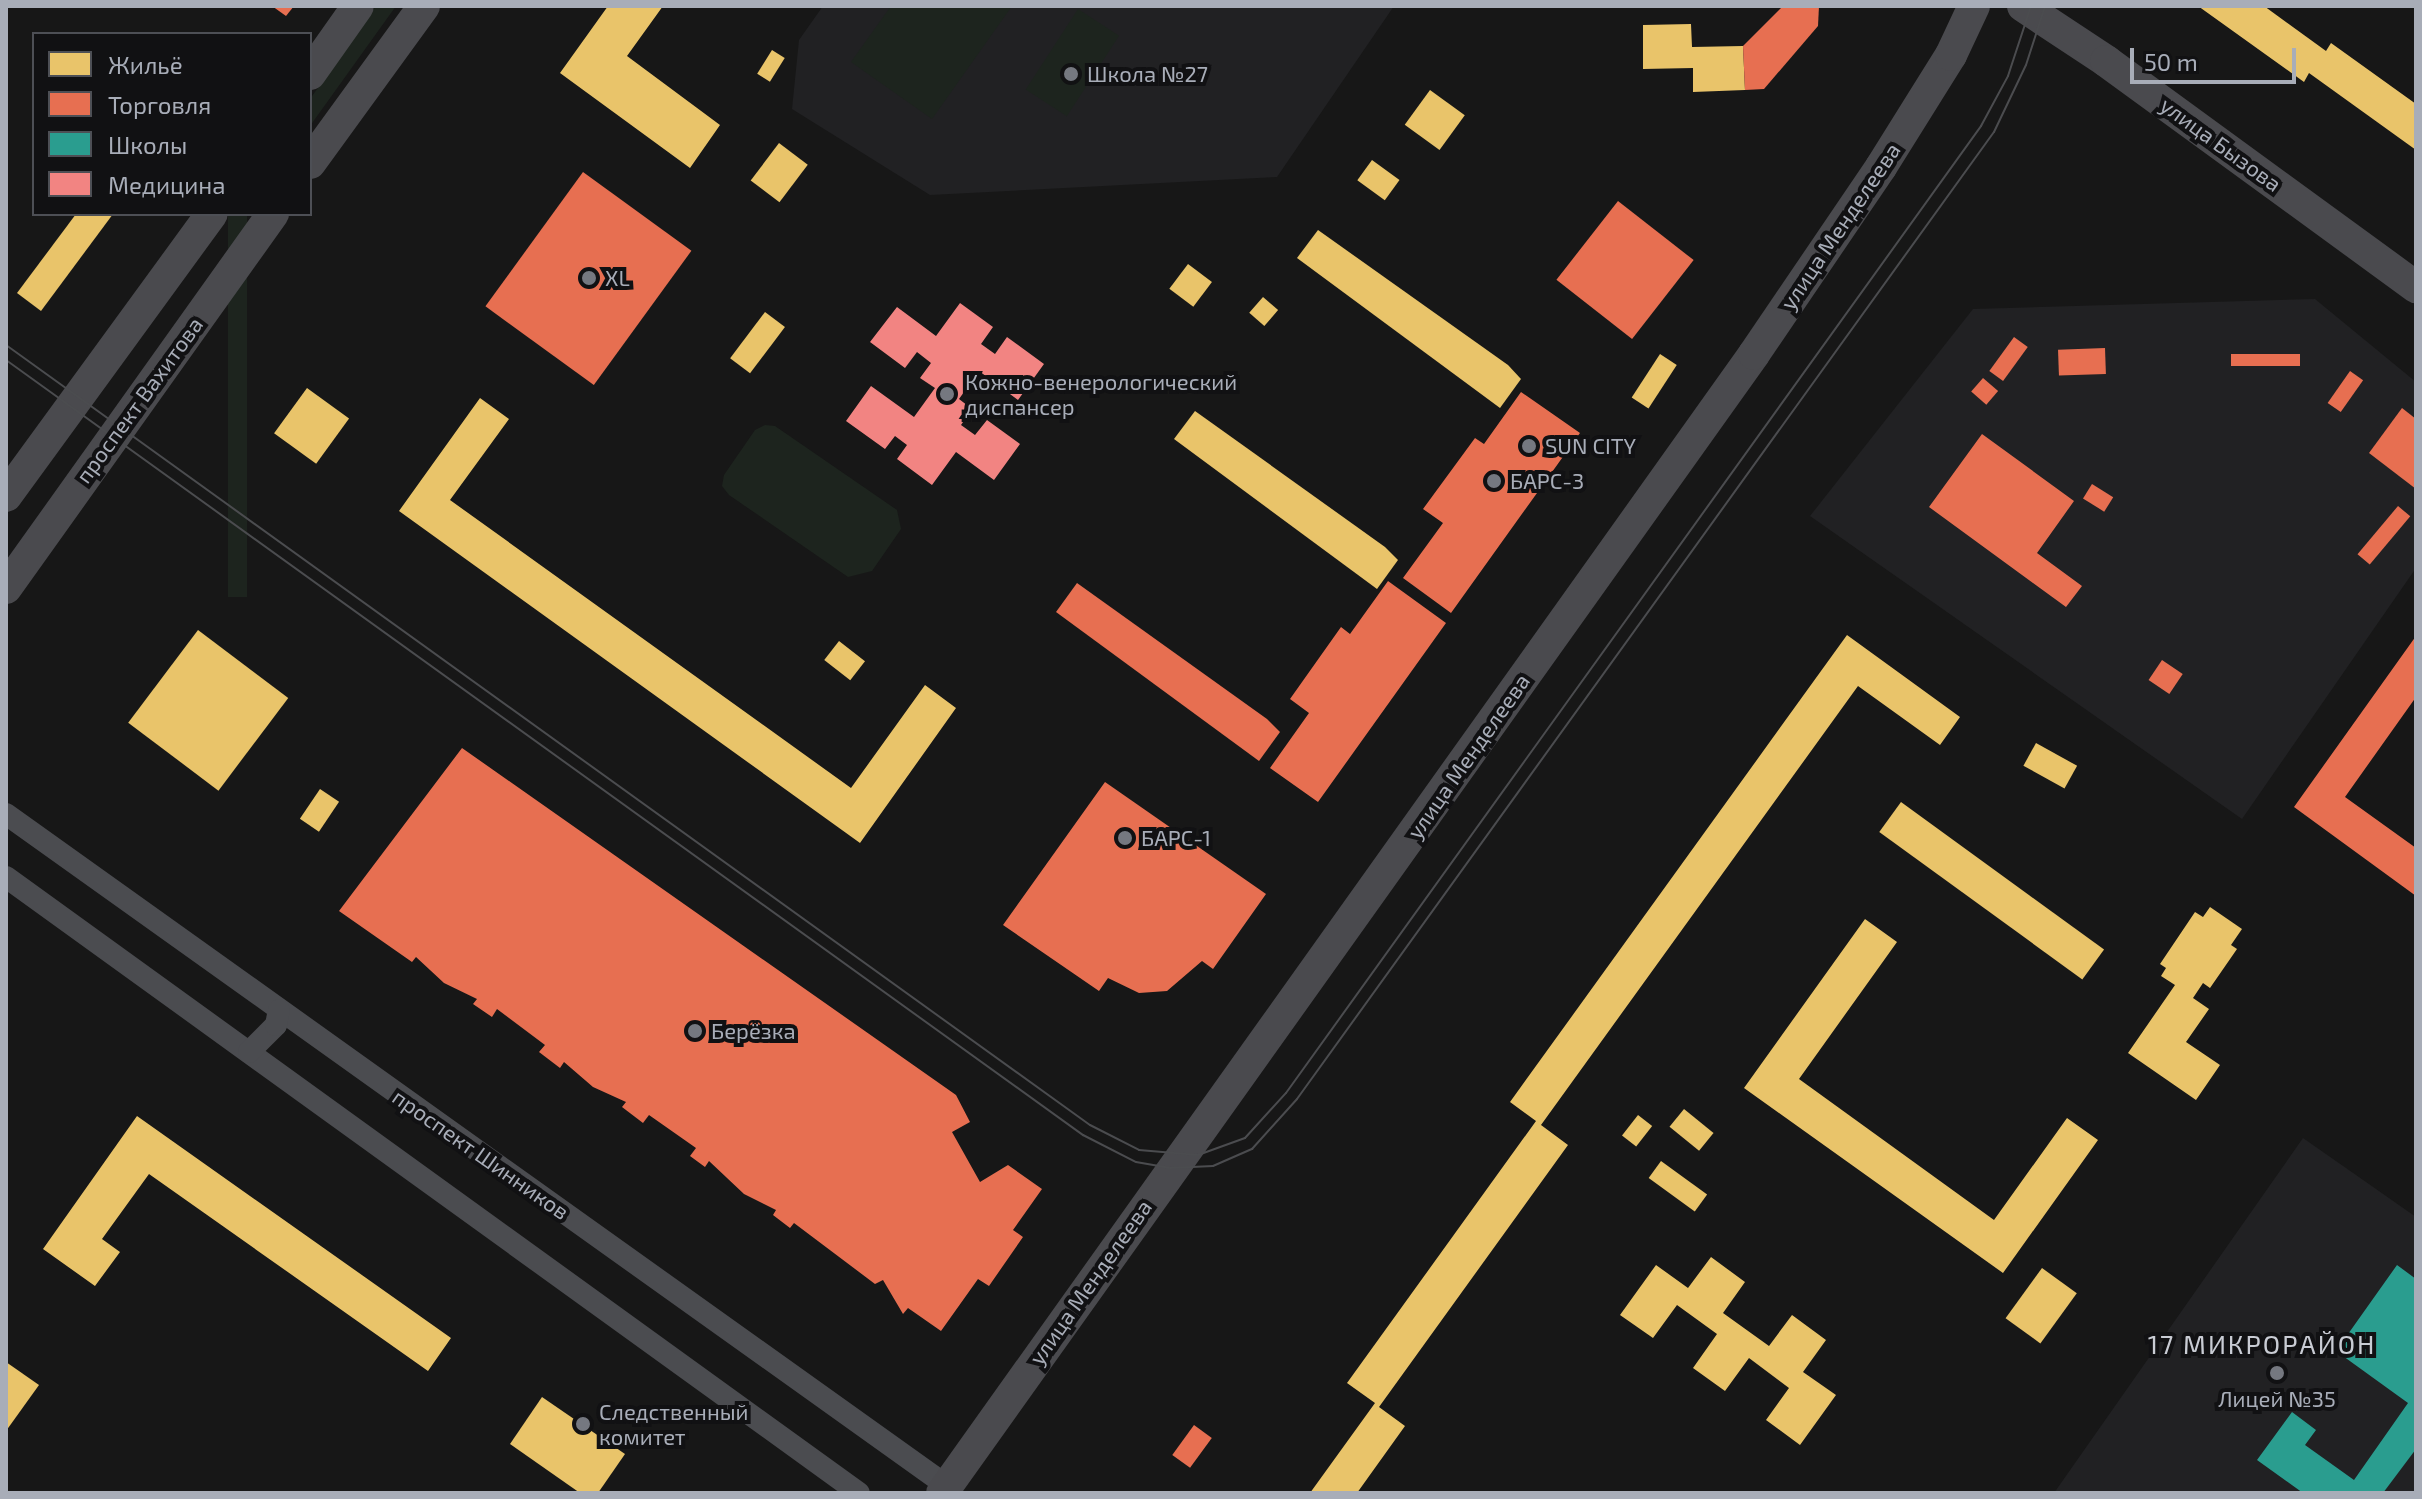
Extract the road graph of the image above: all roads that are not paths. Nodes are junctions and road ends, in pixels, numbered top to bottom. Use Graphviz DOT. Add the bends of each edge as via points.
graph roads {
  1 [pos="358,6"];
  2 [pos="424,6"];
  3 [pos="1974,6"];
  4 [pos="2023,6"];
  5 [pos="312,71"];
  6 [pos="312,160"];
  7 [pos="211,216"];
  8 [pos="272,216"];
  9 [pos="2416,287"];
  10 [pos="6,496"];
  11 [pos="6,588"];
  12 [pos="6,814"];
  13 [pos="6,877"];
  14 [pos="279,1010"];
  15 [pos="249,1052"];
  16 [pos="949,1491"];
  17 [pos="859,1493"];
  1 -- 5 [label="main road"];
  2 -- 6 [label="main road"];
  3 -- 16 [label="main road, улица Менделеева" via="1951,55 1881,167 1762,342"];
  4 -- 9 [label="main road, улица Бызова"];
  7 -- 10 [label="main road"];
  8 -- 11 [label="main road, проспект Вахитова"];
  12 -- 14 [label="street, проспект Шинников"];
  13 -- 15 [label="street"];
  14 -- 15 [label="street" via="276,1025"];
  14 -- 16 [label="street, проспект Шинников"];
  15 -- 17 [label="street"];
}
